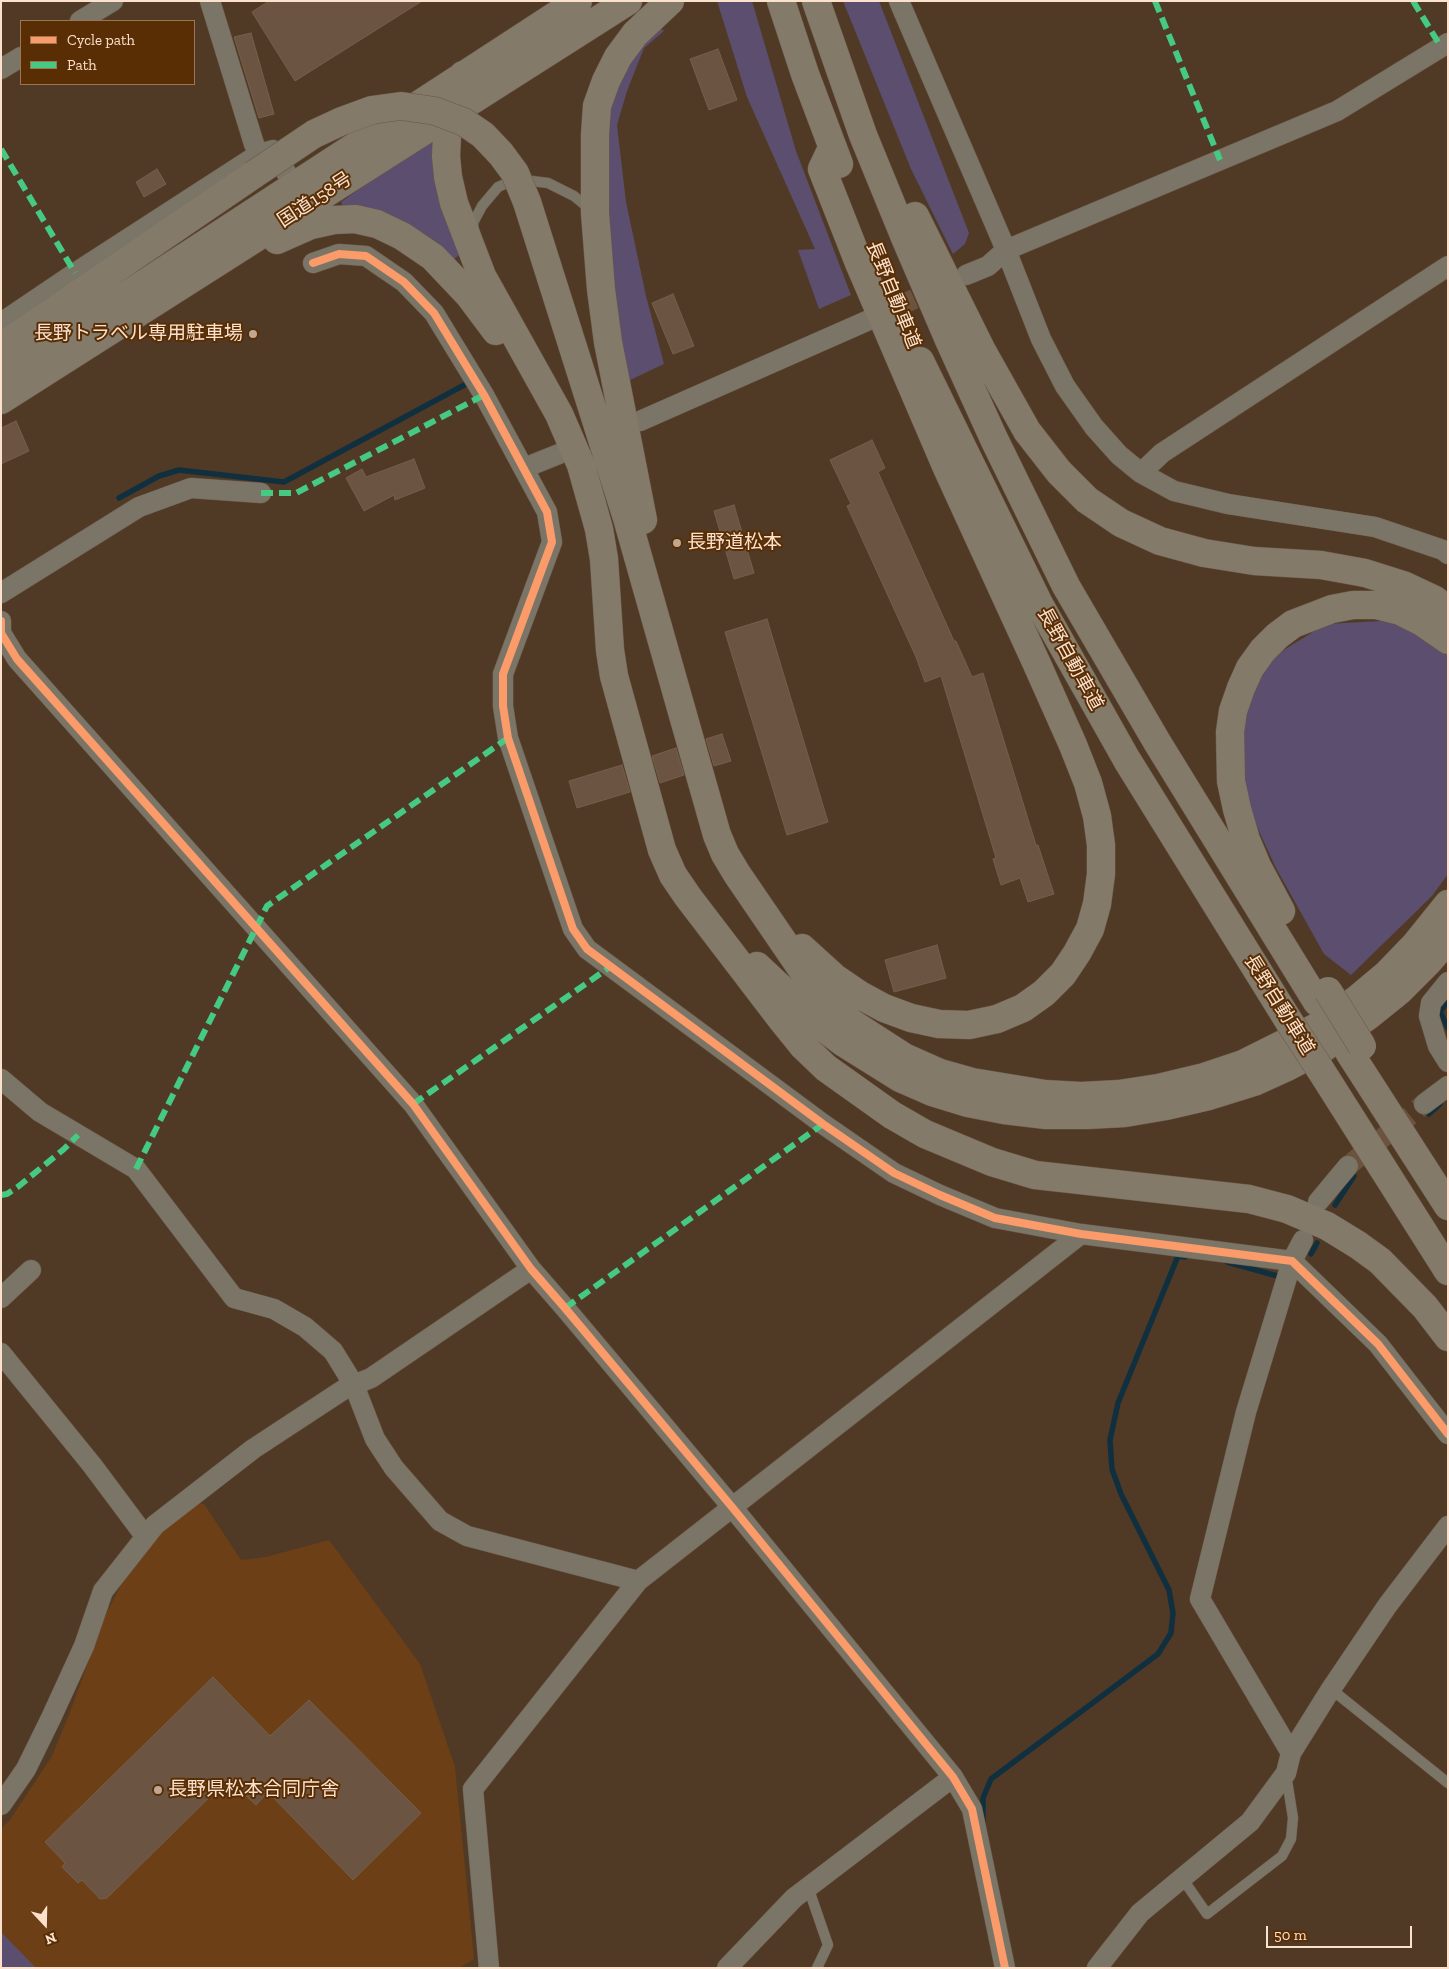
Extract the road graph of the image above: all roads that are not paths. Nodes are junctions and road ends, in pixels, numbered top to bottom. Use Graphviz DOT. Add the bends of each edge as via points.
graph roads {
  1 [pos="113,1"];
  2 [pos="210,1"];
  3 [pos="578,1"];
  4 [pos="628,1"];
  5 [pos="670,1"];
  6 [pos="781,1"];
  7 [pos="816,1"];
  8 [pos="823,1"];
  9 [pos="900,1"];
  10 [pos="82,20"];
  11 [pos="1448,43"];
  12 [pos="20,58"];
  13 [pos="1,69"];
  14 [pos="463,75"];
  15 [pos="450,113"];
  16 [pos="832,148"];
  17 [pos="256,164"];
  18 [pos="294,186"];
  19 [pos="595,214"];
  20 [pos="1006,250"];
  21 [pos="313,263"];
  22 [pos="1448,266"];
  23 [pos="966,275"];
  24 [pos="482,276"];
  25 [pos="163,298"];
  26 [pos="869,320"];
  27 [pos="1,323"];
  28 [pos="1,347"];
  29 [pos="1,377"];
  30 [pos="1,400"];
  31 [pos="559,414"];
  32 [pos="640,421"];
  33 [pos="558,454"];
  34 [pos="524,468"];
  35 [pos="1141,473"];
  36 [pos="261,493"];
  37 [pos="1448,554"];
  38 [pos="1,593"];
  39 [pos="1448,610"];
  40 [pos="1,621"];
  41 [pos="1,634"];
  42 [pos="1448,640"];
  43 [pos="667,660"];
  44 [pos="737,874"];
  45 [pos="1448,904"];
  46 [pos="704,918"];
  47 [pos="1448,939"];
  48 [pos="1448,982"];
  49 [pos="1322,997"];
  50 [pos="1355,1049"];
  51 [pos="1448,1062"];
  52 [pos="1,1079"];
  53 [pos="1448,1086"];
  54 [pos="1424,1104"];
  55 [pos="1348,1166"];
  56 [pos="1448,1189"];
  57 [pos="1318,1202"];
  58 [pos="1448,1206"];
  59 [pos="1081,1234"];
  60 [pos="1303,1240"];
  61 [pos="1292,1261"];
  62 [pos="531,1269"];
  63 [pos="31,1270"];
  64 [pos="1448,1271"];
  65 [pos="1,1298"];
  66 [pos="1448,1337"];
  67 [pos="1,1353"];
  68 [pos="354,1385"];
  69 [pos="1448,1434"];
  70 [pos="732,1508"];
  71 [pos="1448,1526"];
  72 [pos="145,1536"];
  73 [pos="638,1581"];
  74 [pos="1331,1689"];
  75 [pos="1291,1753"];
  76 [pos="1286,1773"];
  77 [pos="953,1778"];
  78 [pos="1448,1783"];
  79 [pos="1,1805"];
  80 [pos="1182,1878"];
  81 [pos="808,1887"];
  82 [pos="489,1968"];
  83 [pos="727,1968"];
  84 [pos="817,1968"];
  85 [pos="1005,1968"];
  86 [pos="1098,1968"];
  1 -- 10 [label="street"];
  2 -- 17 [label="street" via="254,144"];
  3 -- 14 [label="highway, 国道158号"];
  4 -- 15 [label="highway, 国道158号"];
  5 -- 19 [label="highway" via="635,34 618,57 597,106"];
  6 -- 16 [label="highway, 長野自動車道"];
  7 -- 49 [label="highway, 長野自動車道" via="863,135 929,294 994,439 1066,586 1157,742"];
  8 -- 39 [label="highway" via="924,236 981,350 1027,431 1059,472 1087,500 1121,522 1160,541 1204,553 1321,565 1365,573 1403,585"];
  9 -- 20 [label="street"];
  11 -- 20 [label="street" via="1338,111"];
  12 -- 13 [label="street"];
  14 -- 15 [label="highway"];
  14 -- 18 [label="highway, 国道158号"];
  15 -- 24 [label="highway" via="446,156 448,176 454,203"];
  15 -- 25 [label="highway, 国道158号"];
  16 -- 44 [label="highway" via="822,169 859,263 1088,783 1101,845 1100,884 1090,929 1063,974 1023,1008 969,1025 911,1018 860,995 835,978 787,934"];
  16 -- 64 [label="highway, 長野自動車道, bridge" via="922,364 1038,602 1127,760"];
  17 -- 18 [label="street" via="273,150"];
  17 -- 27 [label="street" via="83,267"];
  17 -- 28 [label="highway"];
  17 -- 43 [label="highway, bridge" via="342,121 372,110 402,106 435,111 464,122 483,135 501,154 515,173 528,202 627,518"];
  18 -- 29 [label="highway, 国道158号"];
  19 -- 24 [label="lane" via="574,196 548,183 516,179 498,187 473,223"];
  19 -- 43 [label="highway" via="608,342"];
  20 -- 23 [label="street" via="988,266"];
  20 -- 35 [label="street" via="1040,339 1065,386 1094,427 1119,455"];
  21 -- 34 [label="street" via="338,254 366,256 404,282 434,313"];
  22 -- 35 [label="street" via="1162,453"];
  24 -- 31 [label="highway"];
  25 -- 30 [label="highway, 国道158号"];
  25 -- 31 [label="highway" via="210,278 286,236 311,226 334,220 377,224 433,257 469,295"];
  26 -- 32 [label="street"];
  31 -- 46 [label="highway" via="581,465 599,529 614,676 662,850 673,875"];
  33 -- 34 [label="street"];
  34 -- 59 [label="street" via="547,512 552,542 503,674 503,706 508,738 573,929 587,949 894,1173 995,1218"];
  35 -- 37 [label="street" via="1174,492 1228,504 1375,527"];
  36 -- 38 [label="street" via="191,488 139,507"];
  40 -- 41 [label="street"];
  41 -- 62 [label="street" via="17,659 413,1104"];
  42 -- 49 [label="highway" via="1400,611 1376,605 1332,609 1293,624 1263,650 1250,668 1233,710 1229,749 1236,809 1257,866"];
  43 -- 44 [label="highway" via="716,835"];
  44 -- 45 [label="highway" via="810,981 853,1024 904,1058 940,1073 972,1082 1045,1094 1119,1094 1204,1077 1243,1064 1315,1028 1356,1000 1388,974"];
  46 -- 47 [label="highway" via="819,1024 900,1078 941,1095 1004,1110 1046,1115 1141,1110 1210,1096 1254,1082 1325,1046 1368,1016 1399,991"];
  46 -- 66 [label="highway" via="803,1046 856,1091 925,1134 992,1162 1036,1175 1249,1199 1287,1209 1327,1226 1380,1261 1425,1307"];
  48 -- 51 [label="street" via="1431,1003 1429,1016 1438,1046"];
  49 -- 50 [label="highway, 長野自動車道"];
  50 -- 56 [label="highway"];
  50 -- 58 [label="highway, 長野自動車道"];
  52 -- 68 [label="street" via="40,1112 136,1169 234,1298 274,1309 305,1327 333,1351"];
  53 -- 54 [label="street"];
  55 -- 57 [label="street"];
  59 -- 61 [label="street"];
  59 -- 70 [label="street"];
  60 -- 61 [label="street"];
  61 -- 69 [label="street" via="1378,1344"];
  61 -- 75 [label="street" via="1246,1412 1200,1599"];
  62 -- 68 [label="street" via="371,1378"];
  62 -- 70 [label="street"];
  63 -- 65 [label="street"];
  67 -- 72 [label="street"];
  68 -- 72 [label="street" via="253,1449"];
  68 -- 73 [label="street" via="375,1440 394,1468 440,1521 467,1536"];
  70 -- 73 [label="street"];
  70 -- 77 [label="street"];
  71 -- 74 [label="street" via="1387,1606"];
  72 -- 79 [label="street" via="103,1591 84,1646 51,1718 26,1769"];
  73 -- 82 [label="street" via="473,1789"];
  74 -- 75 [label="street"];
  74 -- 78 [label="lane"];
  75 -- 76 [label="street"];
  76 -- 80 [label="street" via="1250,1822"];
  76 -- 80 [label="lane" via="1293,1818 1291,1839 1282,1856 1207,1914"];
  77 -- 81 [label="street"];
  77 -- 85 [label="street" via="972,1809"];
  80 -- 86 [label="street" via="1140,1913"];
  81 -- 83 [label="street"];
  81 -- 84 [label="lane" via="828,1945"];
}
